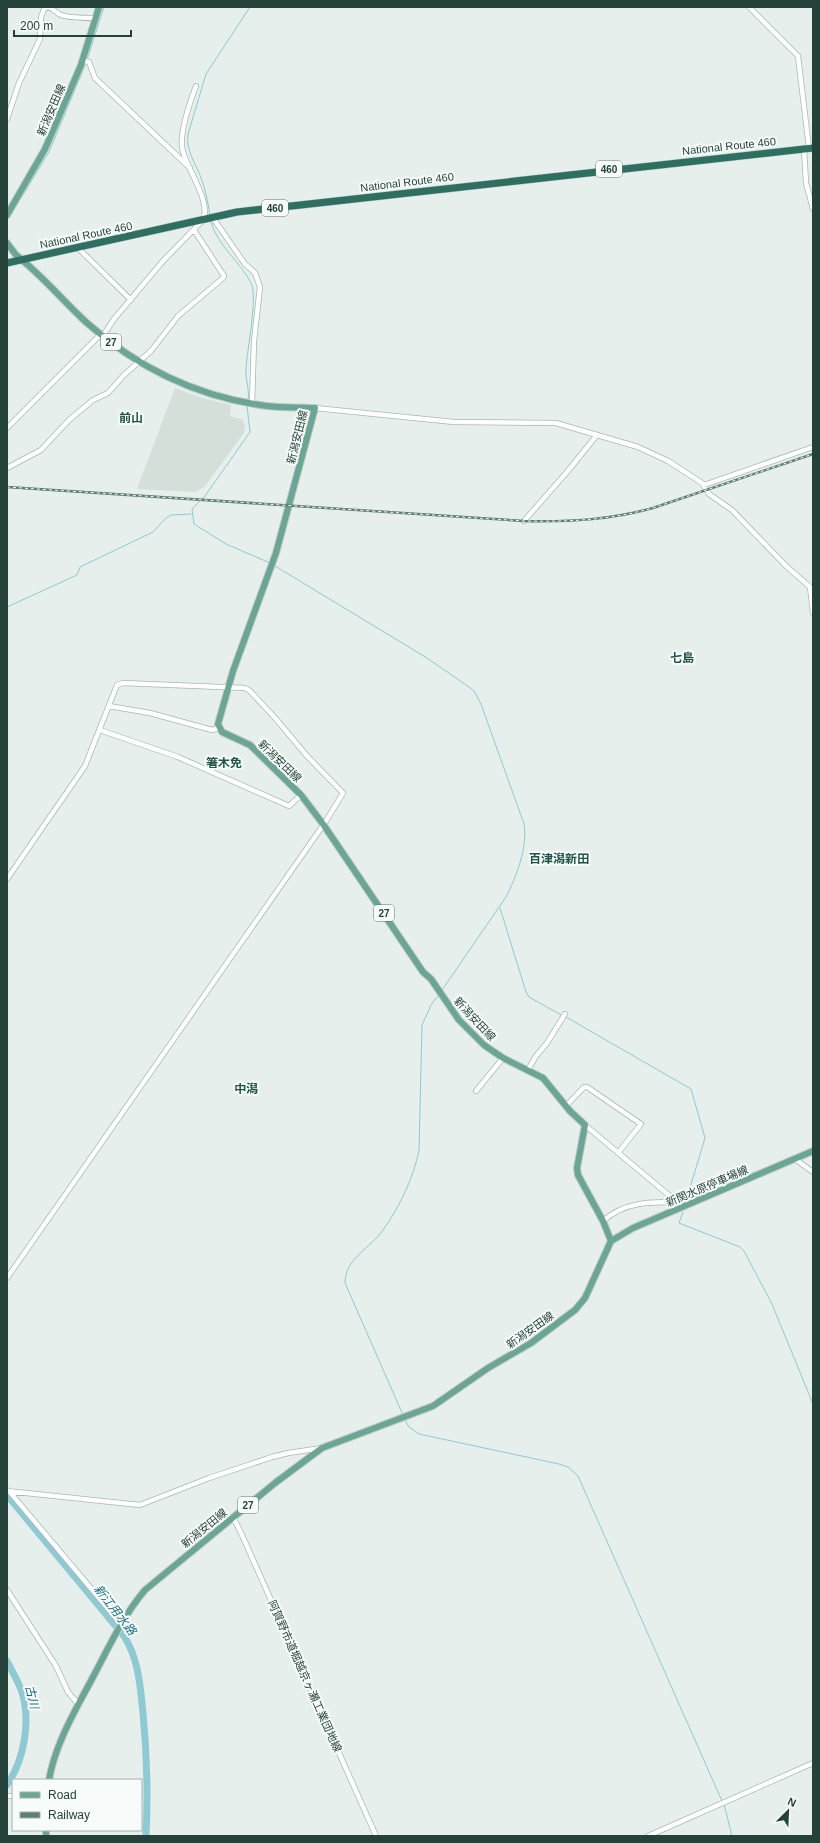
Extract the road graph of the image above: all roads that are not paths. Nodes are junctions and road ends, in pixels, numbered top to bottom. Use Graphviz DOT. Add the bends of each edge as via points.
graph roads {
  1 [pos="99,7"];
  2 [pos="749,7"];
  3 [pos="96,18"];
  4 [pos="82,60"];
  5 [pos="196,86"];
  6 [pos="7,118"];
  7 [pos="809,148"];
  8 [pos="191,169"];
  9 [pos="813,209"];
  10 [pos="7,215"];
  11 [pos="207,219"];
  12 [pos="194,230"];
  13 [pos="7,243"];
  14 [pos="78,248"];
  15 [pos="23,260"];
  16 [pos="7,263"];
  17 [pos="131,300"];
  18 [pos="103,336"];
  19 [pos="139,361"];
  20 [pos="252,404"];
  21 [pos="315,408"];
  22 [pos="7,428"];
  23 [pos="597,435"];
  24 [pos="813,447"];
  25 [pos="7,468"];
  26 [pos="704,485"];
  27 [pos="524,521"];
  28 [pos="813,613"];
  29 [pos="229,687"];
  30 [pos="108,706"];
  31 [pos="219,728"];
  32 [pos="100,730"];
  33 [pos="301,795"];
  34 [pos="323,824"];
  35 [pos="7,879"];
  36 [pos="564,1015"];
  37 [pos="503,1058"];
  38 [pos="528,1070"];
  39 [pos="476,1091"];
  40 [pos="566,1106"];
  41 [pos="585,1125"];
  42 [pos="813,1151"];
  43 [pos="618,1153"];
  44 [pos="796,1159"];
  45 [pos="813,1172"];
  46 [pos="681,1205"];
  47 [pos="603,1221"];
  48 [pos="611,1240"];
  49 [pos="7,1278"];
  50 [pos="322,1448"];
  51 [pos="8,1491"];
  52 [pos="235,1515"];
  53 [pos="7,1590"];
  54 [pos="121,1624"];
  55 [pos="79,1705"];
  56 [pos="813,1763"];
  57 [pos="49,1779"];
  58 [pos="376,1836"];
  59 [pos="648,1836"];
  1 -- 3 [label="main road, 新潟安田線"];
  2 -- 7 [label="street" via="794,48 799,59"];
  3 -- 4 [label="main road, 新潟安田線"];
  3 -- 6 [label="street" via="66,16 45,7 41,18 40,39"];
  4 -- 8 [label="street" via="89,62 95,78"];
  4 -- 10 [label="main road, 新潟安田線" via="45,149"];
  5 -- 8 [label="street" via="182,136 182,148"];
  7 -- 9 [label="street" via="804,173"];
  7 -- 11 [label="highway, National Route 460 / 460" via="237,212"];
  8 -- 11 [label="street" via="203,202 204,217"];
  11 -- 12 [label="street"];
  11 -- 14 [label="highway, National Route 460 / 460"];
  11 -- 20 [label="street" via="255,274 260,287 254,341"];
  12 -- 17 [label="street"];
  12 -- 19 [label="street" via="224,276 178,316 151,351"];
  13 -- 15 [label="main road, 新潟安田線 / 27"];
  14 -- 15 [label="highway, National Route 460 / 460"];
  14 -- 17 [label="street"];
  15 -- 16 [label="highway, National Route 460 / 460"];
  15 -- 18 [label="main road, 新潟安田線 / 27"];
  17 -- 18 [label="street"];
  18 -- 19 [label="main road, 新潟安田線 / 27"];
  18 -- 22 [label="street" via="98,337"];
  19 -- 20 [label="main road, 新潟安田線 / 27" via="184,386"];
  19 -- 25 [label="street" via="108,393 93,400 69,420 41,450"];
  20 -- 21 [label="main road, 新潟安田線 / 27"];
  21 -- 23 [label="street" via="454,422 556,423"];
  21 -- 29 [label="main road, 新潟安田線" via="274,561"];
  23 -- 26 [label="street" via="658,456"];
  23 -- 27 [label="street"];
  24 -- 26 [label="street"];
  26 -- 28 [label="street" via="709,494 732,510 810,587"];
  29 -- 30 [label="street" via="123,683 117,685"];
  29 -- 31 [label="main road, 新潟安田線"];
  29 -- 34 [label="street" via="245,688 250,691 341,791 342,797"];
  30 -- 31 [label="street" via="150,713 212,730"];
  30 -- 32 [label="street"];
  31 -- 33 [label="main road, 新潟安田線 / 27" via="222,732 250,745"];
  32 -- 33 [label="street" via="178,757 289,806"];
  32 -- 35 [label="street" via="81,772"];
  33 -- 34 [label="main road, 新潟安田線 / 27"];
  34 -- 37 [label="main road, 新潟安田線 / 27" via="447,1004 484,1046"];
  34 -- 49 [label="street"];
  36 -- 38 [label="street"];
  37 -- 38 [label="main road, 新潟安田線 / 27"];
  37 -- 39 [label="street"];
  38 -- 40 [label="main road, 新潟安田線 / 27" via="543,1078"];
  40 -- 41 [label="main road, 新潟安田線 / 27"];
  40 -- 43 [label="street" via="584,1087 587,1087 640,1124"];
  41 -- 43 [label="street"];
  41 -- 47 [label="main road" via="578,1175"];
  42 -- 44 [label="main road, 新関水原停車場線"];
  43 -- 46 [label="street"];
  44 -- 45 [label="street"];
  44 -- 46 [label="main road, 新関水原停車場線"];
  46 -- 47 [label="street" via="664,1202 632,1206 613,1212"];
  46 -- 48 [label="main road, 新関水原停車場線"];
  47 -- 48 [label="main road"];
  48 -- 50 [label="main road, 新潟安田線 / 27" via="590,1290 575,1310 531,1343 488,1368 444,1400 400,1420"];
  50 -- 51 [label="street" via="272,1457 140,1505"];
  50 -- 52 [label="main road, 新潟安田線 / 27"];
  51 -- 54 [label="street"];
  52 -- 54 [label="main road, 新潟安田線 / 27" via="145,1590"];
  52 -- 58 [label="street, 阿賀野市道堀越京ヶ瀬工業団地線"];
  53 -- 55 [label="street" via="56,1666 68,1692"];
  54 -- 55 [label="main road, 新潟安田線 / 27"];
  55 -- 57 [label="main road, 新潟安田線 / 27" via="59,1745"];
  56 -- 59 [label="street"];
}
